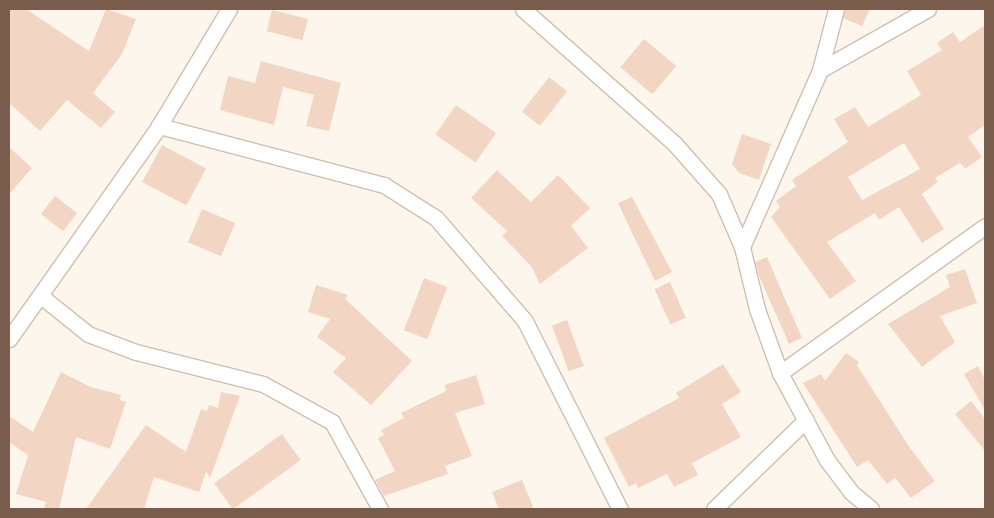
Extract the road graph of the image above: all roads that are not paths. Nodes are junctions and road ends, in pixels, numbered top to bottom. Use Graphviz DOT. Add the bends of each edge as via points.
graph roads {
  1 [pos="229,9"];
  2 [pos="522,9"];
  3 [pos="836,9"];
  4 [pos="928,9"];
  5 [pos="820,70"];
  6 [pos="159,126"];
  7 [pos="985,226"];
  8 [pos="742,247"];
  9 [pos="42,297"];
  10 [pos="9,339"];
  11 [pos="780,373"];
  12 [pos="806,420"];
  13 [pos="380,509"];
  14 [pos="620,509"];
  15 [pos="714,509"];
  16 [pos="871,509"];
  1 -- 6 [label="street"];
  2 -- 8 [label="street" via="674,143 719,194"];
  3 -- 5 [label="street"];
  4 -- 5 [label="street"];
  5 -- 8 [label="street"];
  6 -- 9 [label="street"];
  6 -- 14 [label="street" via="384,185 436,218 526,321"];
  7 -- 11 [label="street"];
  8 -- 11 [label="street" via="757,310"];
  9 -- 10 [label="street"];
  9 -- 13 [label="street" via="88,334 136,352 263,384 332,422"];
  11 -- 12 [label="street"];
  12 -- 15 [label="street"];
  12 -- 16 [label="street" via="851,492"];
}
